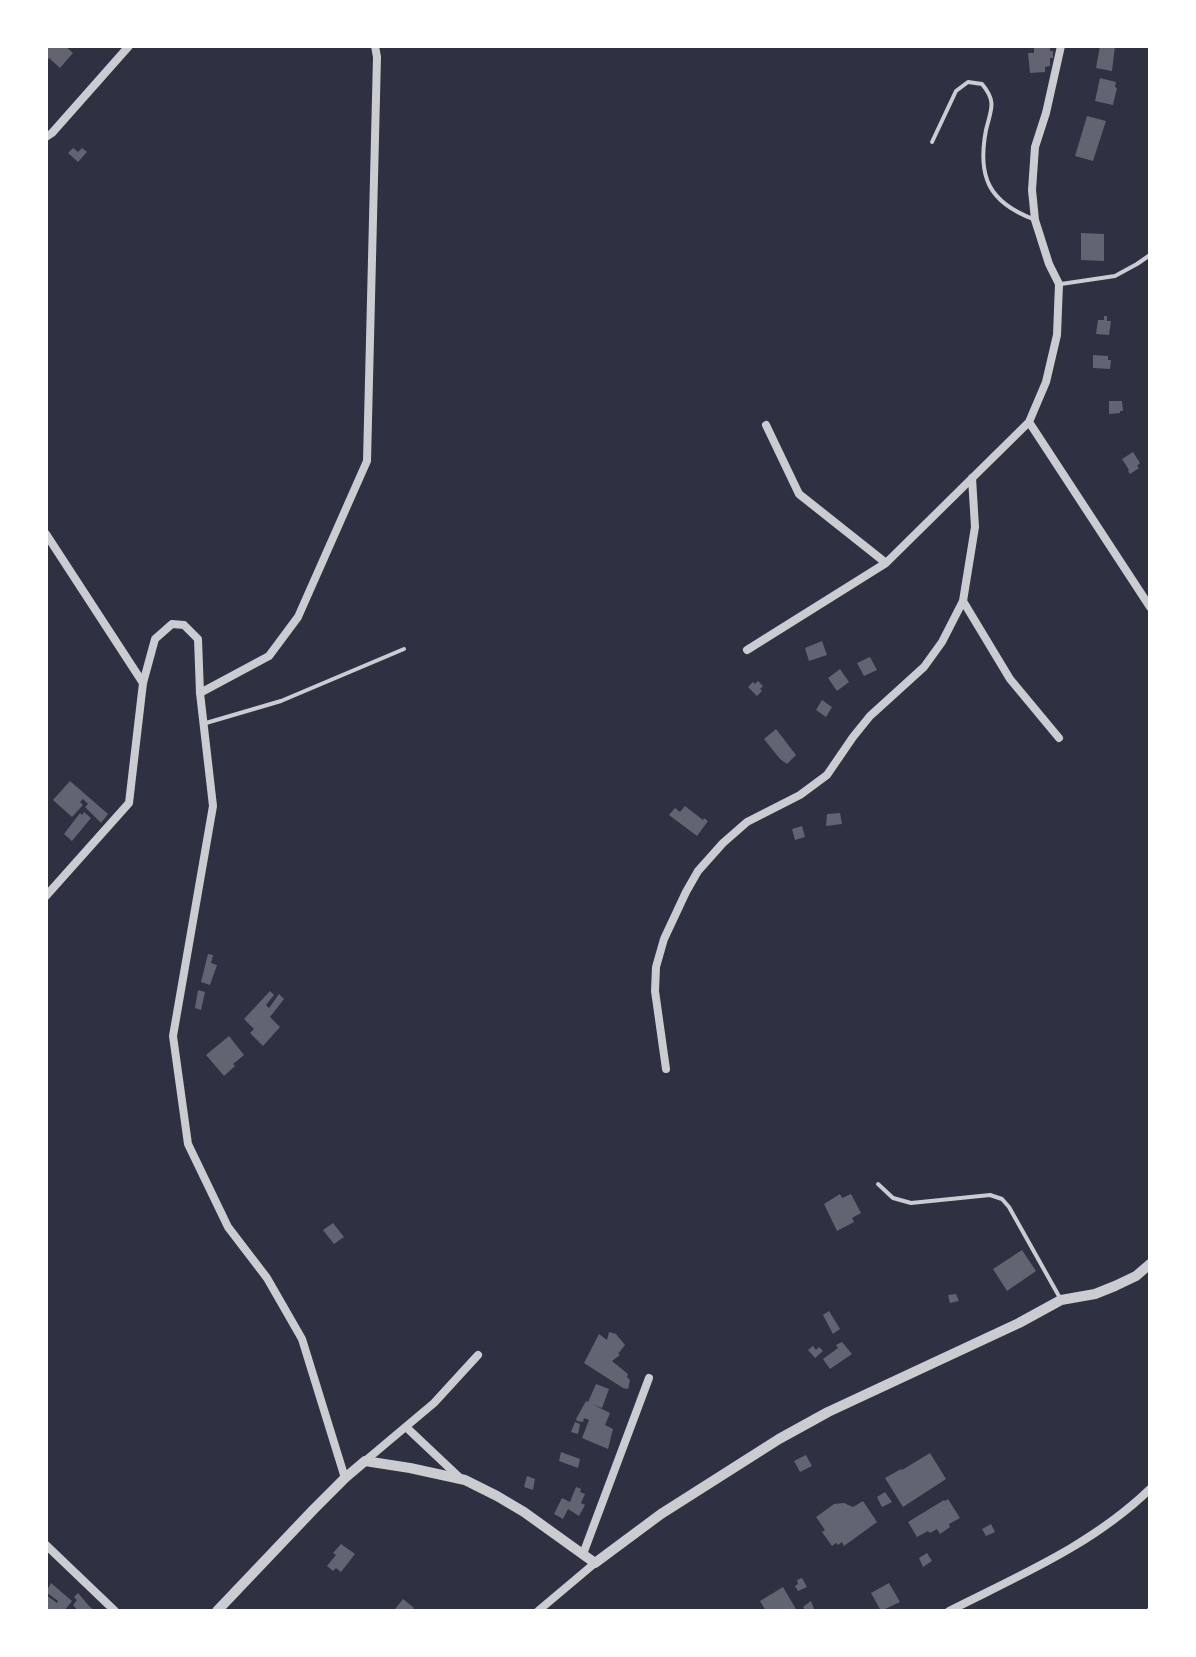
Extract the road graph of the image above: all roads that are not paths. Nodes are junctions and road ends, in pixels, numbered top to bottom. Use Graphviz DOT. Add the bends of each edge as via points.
graph roads {
  1 [pos="129,46"];
  2 [pos="375,46"];
  3 [pos="1061,46"];
  4 [pos="46,137"];
  5 [pos="932,142"];
  6 [pos="1035,220"];
  7 [pos="1150,255"];
  8 [pos="1059,284"];
  9 [pos="1029,422"];
  10 [pos="766,425"];
  11 [pos="972,478"];
  12 [pos="46,534"];
  13 [pos="886,563"];
  14 [pos="963,601"];
  15 [pos="1150,607"];
  16 [pos="404,649"];
  17 [pos="747,650"];
  18 [pos="143,683"];
  19 [pos="200,693"];
  20 [pos="203,724"];
  21 [pos="1059,738"];
  22 [pos="46,896"];
  23 [pos="666,1069"];
  24 [pos="878,1184"];
  25 [pos="1150,1264"];
  26 [pos="1061,1300"];
  27 [pos="478,1355"];
  28 [pos="649,1378"];
  29 [pos="406,1427"];
  30 [pos="365,1461"];
  31 [pos="345,1478"];
  32 [pos="460,1478"];
  33 [pos="1150,1489"];
  34 [pos="46,1545"];
  35 [pos="583,1554"];
  36 [pos="595,1563"];
  37 [pos="115,1611"];
  38 [pos="217,1611"];
  39 [pos="538,1611"];
  40 [pos="949,1611"];
  1 -- 4 [label="street"];
  2 -- 19 [label="street" via="367,461 298,617 269,656"];
  3 -- 6 [label="street" via="1035,147"];
  5 -- 6 [label="lane" via="956,91 968,82 982,84 992,108 984,170 994,196 1013,212"];
  6 -- 8 [label="street"];
  7 -- 8 [label="lane" via="1115,276"];
  8 -- 9 [label="street" via="1057,335"];
  9 -- 11 [label="street"];
  9 -- 15 [label="street"];
  10 -- 13 [label="street" via="799,494"];
  11 -- 13 [label="street"];
  11 -- 14 [label="street" via="975,527"];
  12 -- 18 [label="street"];
  13 -- 17 [label="street"];
  14 -- 21 [label="street" via="1010,679"];
  14 -- 23 [label="street" via="924,667 870,716 827,775 747,822 698,871 656,967"];
  16 -- 20 [label="lane" via="281,701"];
  18 -- 19 [label="street" via="155,639 172,624 184,625 198,639"];
  18 -- 22 [label="street" via="129,803"];
  19 -- 20 [label="street"];
  20 -- 31 [label="street" via="213,806 173,1036 188,1144 228,1227 267,1278 302,1339"];
  24 -- 26 [label="lane" via="893,1198 911,1203 990,1195 1002,1199"];
  25 -- 26 [label="street" via="1095,1294"];
  26 -- 36 [label="street" via="779,1439"];
  27 -- 29 [label="street"];
  28 -- 35 [label="street"];
  29 -- 30 [label="street"];
  29 -- 32 [label="street"];
  30 -- 31 [label="street"];
  30 -- 32 [label="street"];
  31 -- 38 [label="street"];
  32 -- 35 [label="street" via="524,1512"];
  33 -- 40 [label="street" via="1100,1532"];
  34 -- 37 [label="street"];
  35 -- 36 [label="street"];
  36 -- 39 [label="street"];
}
